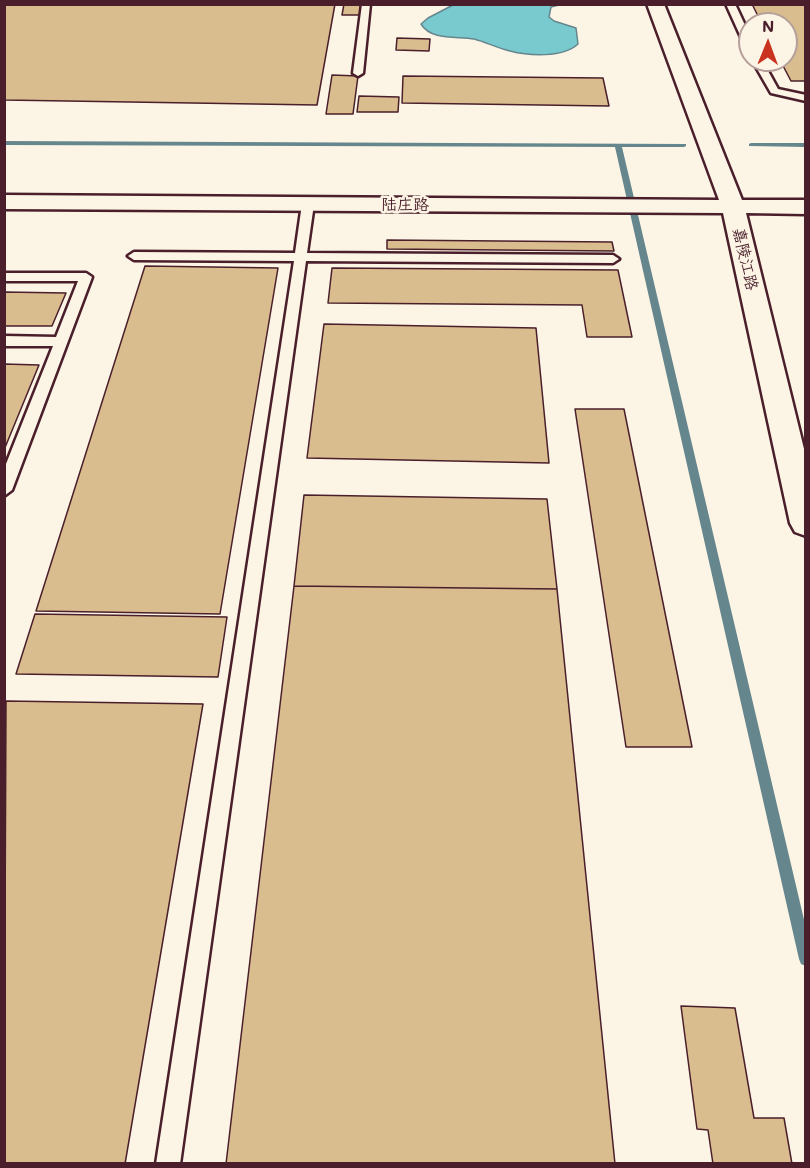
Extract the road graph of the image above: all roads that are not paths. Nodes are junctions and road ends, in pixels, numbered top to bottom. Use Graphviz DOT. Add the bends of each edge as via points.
graph roads {
  1 [pos="366,4"];
  2 [pos="655,4"];
  3 [pos="730,4"];
  4 [pos="738,21"];
  5 [pos="764,72"];
  6 [pos="358,73"];
  7 [pos="806,98"];
  8 [pos="4,202"];
  9 [pos="308,204"];
  10 [pos="733,206"];
  11 [pos="806,207"];
  12 [pos="134,256"];
  13 [pos="301,257"];
  14 [pos="614,259"];
  15 [pos="4,276"];
  16 [pos="4,341"];
  17 [pos="61,342"];
  18 [pos="4,490"];
  19 [pos="806,523"];
  20 [pos="168,1164"];
  1 -- 6 [label="lane"];
  2 -- 10 [label="street, 嘉陵江路"];
  3 -- 4 [label="lane"];
  5 -- 7 [label="lane" via="774,91"];
  8 -- 9 [label="street, 陆庄路"];
  9 -- 10 [label="street, 陆庄路"];
  9 -- 13 [label="lane"];
  10 -- 11 [label="street, 陆庄路"];
  10 -- 19 [label="street, 嘉陵江路"];
  12 -- 13 [label="lane"];
  13 -- 14 [label="lane"];
  13 -- 20 [label="lane"];
  15 -- 17 [label="lane" via="86,277"];
  16 -- 17 [label="lane"];
  17 -- 18 [label="lane"];
}
